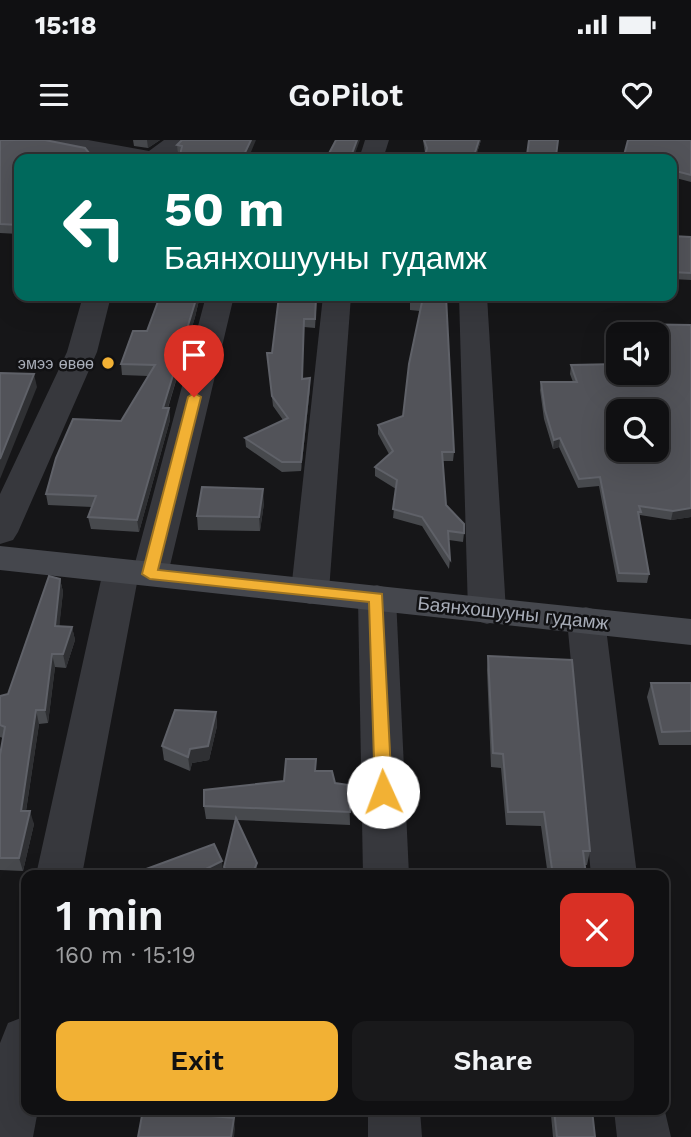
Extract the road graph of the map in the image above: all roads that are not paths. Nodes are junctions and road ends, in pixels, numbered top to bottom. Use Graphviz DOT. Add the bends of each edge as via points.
graph roads {
  1 [pos="49,140"];
  2 [pos="180,140"];
  3 [pos="84,142"];
  4 [pos="132,154"];
  5 [pos="159,154"];
  6 [pos="96,301"];
  7 [pos="217,301"];
  8 [pos="337,301"];
  9 [pos="473,301"];
  10 [pos="0,532"];
  11 [pos="0,558"];
  12 [pos="135,573"];
  13 [pos="310,591"];
  14 [pos="377,598"];
  15 [pos="487,611"];
  16 [pos="586,620"];
  17 [pos="691,632"];
  18 [pos="60,870"];
  19 [pos="386,870"];
  20 [pos="613,870"];
  21 [pos="21,1064"];
  22 [pos="394,1115"];
  23 [pos="641,1115"];
  24 [pos="6,1137"];
  25 [pos="395,1137"];
  26 [pos="644,1137"];
  1 -- 3 [label="street"];
  2 -- 5 [label="street"];
  3 -- 4 [label="street"];
  6 -- 10 [label="street" via="82,352"];
  7 -- 12 [label="street"];
  8 -- 13 [label="street"];
  9 -- 15 [label="street"];
  11 -- 12 [label="main road, Баянхошууны гудамж"];
  12 -- 13 [label="main road, Баянхошууны гудамж"];
  12 -- 18 [label="street"];
  13 -- 14 [label="main road, Баянхошууны гудамж"];
  14 -- 15 [label="main road, Баянхошууны гудамж"];
  14 -- 19 [label="street"];
  15 -- 16 [label="main road, Баянхошууны гудамж"];
  16 -- 17 [label="main road, Баянхошууны гудамж"];
  16 -- 20 [label="street"];
  21 -- 24 [label="street"];
  22 -- 25 [label="street"];
  23 -- 26 [label="street"];
}
